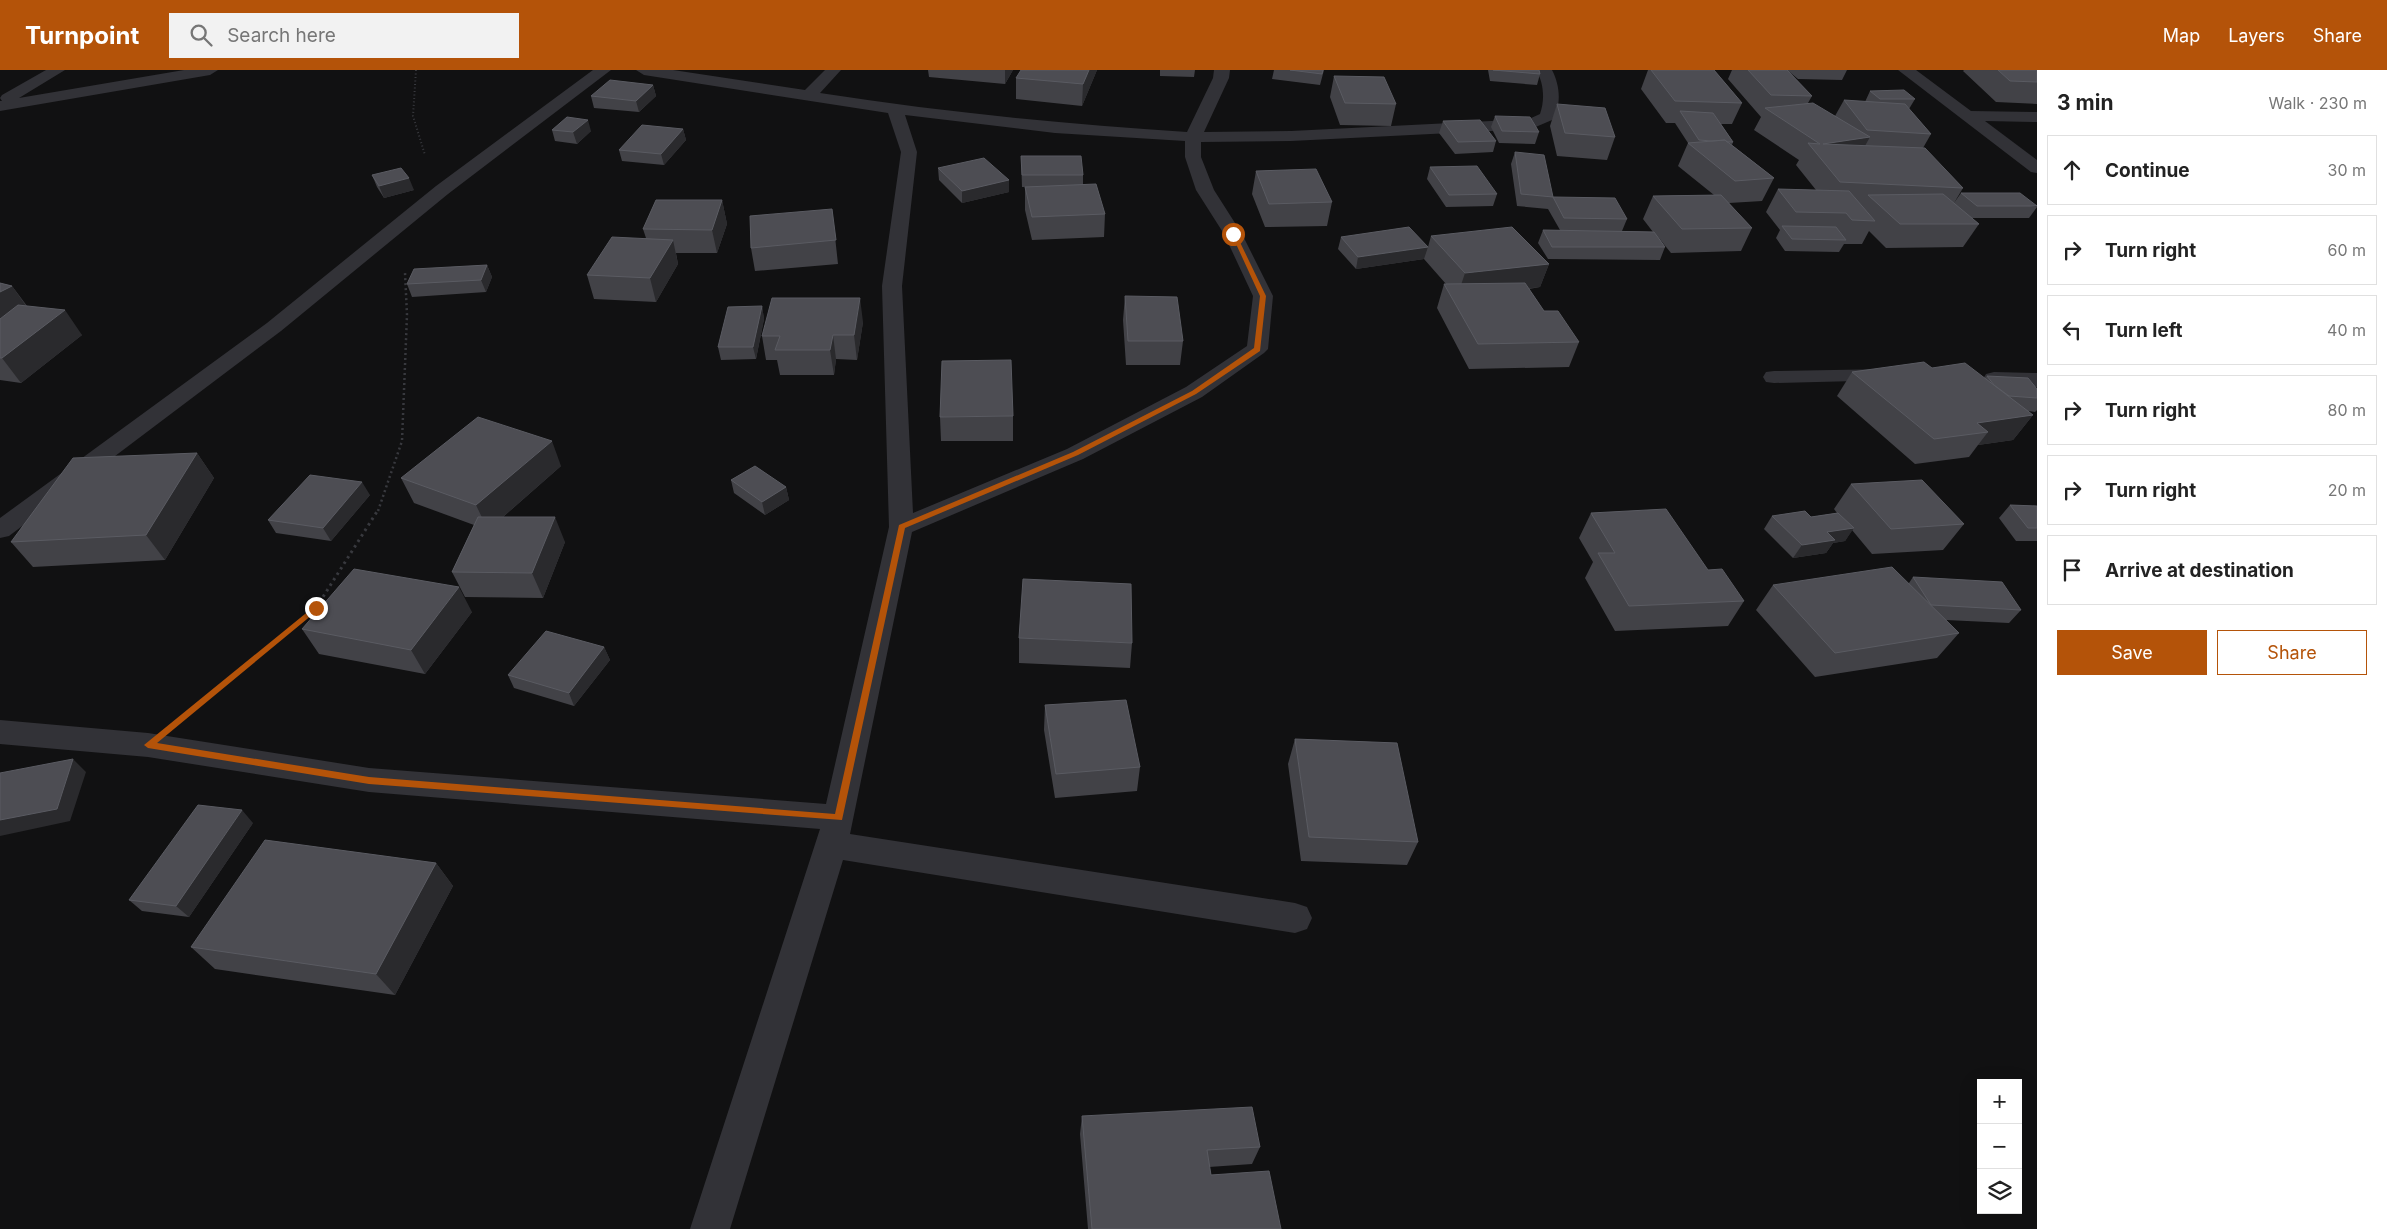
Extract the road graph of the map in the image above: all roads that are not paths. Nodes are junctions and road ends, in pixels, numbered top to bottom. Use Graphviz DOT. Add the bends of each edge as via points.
graph roads {
  1 [pos="57,70"];
  2 [pos="210,70"];
  3 [pos="603,70"];
  4 [pos="644,70"];
  5 [pos="833,70"];
  6 [pos="1222,70"];
  7 [pos="1544,70"];
  8 [pos="1906,70"];
  9 [pos="810,94"];
  10 [pos="0,104"];
  11 [pos="895,109"];
  12 [pos="1969,116"];
  13 [pos="2037,117"];
  14 [pos="1193,137"];
  15 [pos="2037,168"];
  16 [pos="1908,375"];
  17 [pos="1774,377"];
  18 [pos="1978,378"];
  19 [pos="2037,380"];
  20 [pos="901,527"];
  21 [pos="0,530"];
  22 [pos="0,732"];
  23 [pos="835,831"];
  24 [pos="1294,918"];
  25 [pos="710,1229"];
  1 -- 10 [label="street"];
  2 -- 10 [label="street"];
  3 -- 21 [label="street" via="442,190 274,327"];
  4 -- 9 [label="street"];
  5 -- 9 [label="street"];
  6 -- 14 [label="street"];
  7 -- 14 [label="street" via="1550,77 1550,111 1545,119 1531,124 1301,136"];
  8 -- 12 [label="street"];
  9 -- 11 [label="street"];
  11 -- 14 [label="street" via="1055,128"];
  11 -- 20 [label="street" via="909,152 892,286"];
  12 -- 13 [label="street"];
  12 -- 15 [label="street"];
  14 -- 20 [label="street" via="1193,158 1205,190 1233,234 1263,296 1257,349 1194,392 1075,454"];
  16 -- 17 [label="street"];
  18 -- 19 [label="street"];
  20 -- 23 [label="street"];
  22 -- 23 [label="street" via="148,745 369,780"];
  23 -- 24 [label="street"];
  23 -- 25 [label="street"];
}
